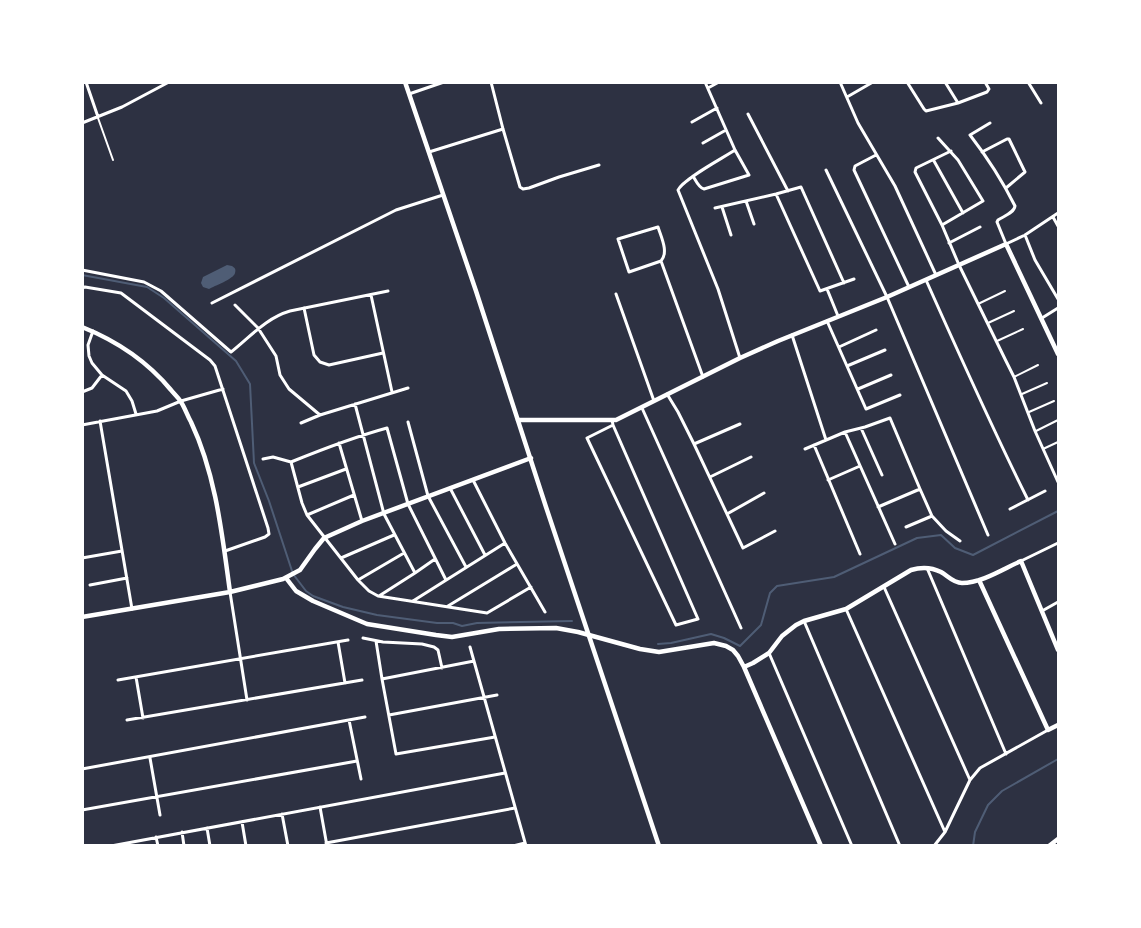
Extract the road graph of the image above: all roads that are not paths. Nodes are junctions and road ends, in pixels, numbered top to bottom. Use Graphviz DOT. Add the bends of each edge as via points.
graph roads {
  1 [pos="86,82"];
  2 [pos="170,82"];
  3 [pos="405,82"];
  4 [pos="444,82"];
  5 [pos="491,82"];
  6 [pos="705,82"];
  7 [pos="719,82"];
  8 [pos="840,82"];
  9 [pos="873,82"];
  10 [pos="907,82"];
  11 [pos="945,82"];
  12 [pos="985,82"];
  13 [pos="1036,82"];
  14 [pos="1029,84"];
  15 [pos="708,88"];
  16 [pos="409,94"];
  17 [pos="846,97"];
  18 [pos="958,103"];
  19 [pos="1041,104"];
  20 [pos="716,108"];
  21 [pos="748,114"];
  22 [pos="98,118"];
  23 [pos="692,122"];
  24 [pos="82,123"];
  25 [pos="990,123"];
  26 [pos="503,129"];
  27 [pos="726,130"];
  28 [pos="938,138"];
  29 [pos="702,143"];
  30 [pos="736,150"];
  31 [pos="951,151"];
  32 [pos="429,152"];
  33 [pos="982,152"];
  34 [pos="876,155"];
  35 [pos="113,160"];
  36 [pos="934,161"];
  37 [pos="598,164"];
  38 [pos="826,170"];
  39 [pos="693,176"];
  40 [pos="1006,188"];
  41 [pos="788,191"];
  42 [pos="776,194"];
  43 [pos="443,195"];
  44 [pos="746,201"];
  45 [pos="722,207"];
  46 [pos="716,208"];
  47 [pos="963,213"];
  48 [pos="1058,214"];
  49 [pos="1053,217"];
  50 [pos="754,224"];
  51 [pos="942,225"];
  52 [pos="1058,226"];
  53 [pos="980,227"];
  54 [pos="731,235"];
  55 [pos="1025,236"];
  56 [pos="949,243"];
  57 [pos="1006,244"];
  58 [pos="661,261"];
  59 [pos="959,265"];
  60 [pos="82,270"];
  61 [pos="936,275"];
  62 [pos="854,278"];
  63 [pos="926,279"];
  64 [pos="844,283"];
  65 [pos="908,287"];
  66 [pos="82,288"];
  67 [pos="827,289"];
  68 [pos="388,291"];
  69 [pos="1004,291"];
  70 [pos="616,294"];
  71 [pos="371,295"];
  72 [pos="887,296"];
  73 [pos="1058,299"];
  74 [pos="212,304"];
  75 [pos="978,304"];
  76 [pos="235,305"];
  77 [pos="304,308"];
  78 [pos="1058,308"];
  79 [pos="1014,311"];
  80 [pos="838,316"];
  81 [pos="1042,318"];
  82 [pos="827,320"];
  83 [pos="988,324"];
  84 [pos="82,327"];
  85 [pos="258,328"];
  86 [pos="1023,329"];
  87 [pos="876,330"];
  88 [pos="93,331"];
  89 [pos="792,335"];
  90 [pos="997,341"];
  91 [pos="839,347"];
  92 [pos="885,350"];
  93 [pos="383,353"];
  94 [pos="1058,354"];
  95 [pos="740,358"];
  96 [pos="1038,365"];
  97 [pos="848,366"];
  98 [pos="102,375"];
  99 [pos="891,375"];
  100 [pos="703,377"];
  101 [pos="1014,377"];
  102 [pos="1047,383"];
  103 [pos="408,388"];
  104 [pos="223,389"];
  105 [pos="858,390"];
  106 [pos="82,392"];
  107 [pos="392,392"];
  108 [pos="667,394"];
  109 [pos="900,395"];
  110 [pos="1021,395"];
  111 [pos="1054,401"];
  112 [pos="181,402"];
  113 [pos="654,402"];
  114 [pos="355,404"];
  115 [pos="642,408"];
  116 [pos="1028,413"];
  117 [pos="136,414"];
  118 [pos="320,415"];
  119 [pos="518,420"];
  120 [pos="1058,420"];
  121 [pos="100,421"];
  122 [pos="408,422"];
  123 [pos="301,423"];
  124 [pos="612,423"];
  125 [pos="82,424"];
  126 [pos="740,424"];
  127 [pos="862,428"];
  128 [pos="1035,431"];
  129 [pos="845,432"];
  130 [pos="363,434"];
  131 [pos="826,440"];
  132 [pos="1058,442"];
  133 [pos="339,443"];
  134 [pos="694,444"];
  135 [pos="814,445"];
  136 [pos="805,449"];
  137 [pos="1043,449"];
  138 [pos="751,457"];
  139 [pos="530,458"];
  140 [pos="263,459"];
  141 [pos="291,462"];
  142 [pos="860,466"];
  143 [pos="346,470"];
  144 [pos="882,475"];
  145 [pos="710,477"];
  146 [pos="473,480"];
  147 [pos="828,480"];
  148 [pos="1058,482"];
  149 [pos="298,487"];
  150 [pos="450,488"];
  151 [pos="920,489"];
  152 [pos="1045,491"];
  153 [pos="764,493"];
  154 [pos="354,495"];
  155 [pos="428,496"];
  156 [pos="1028,500"];
  157 [pos="408,504"];
  158 [pos="878,507"];
  159 [pos="1010,509"];
  160 [pos="384,514"];
  161 [pos="727,514"];
  162 [pos="307,515"];
  163 [pos="932,516"];
  164 [pos="362,522"];
  165 [pos="906,527"];
  166 [pos="775,530"];
  167 [pos="394,535"];
  168 [pos="988,535"];
  169 [pos="324,538"];
  170 [pos="960,541"];
  171 [pos="505,543"];
  172 [pos="1058,543"];
  173 [pos="895,544"];
  174 [pos="122,551"];
  175 [pos="225,551"];
  176 [pos="404,554"];
  177 [pos="860,554"];
  178 [pos="485,555"];
  179 [pos="82,558"];
  180 [pos="341,558"];
  181 [pos="435,559"];
  182 [pos="1021,561"];
  183 [pos="517,564"];
  184 [pos="466,567"];
  185 [pos="927,568"];
  186 [pos="415,574"];
  187 [pos="127,578"];
  188 [pos="286,578"];
  189 [pos="358,580"];
  190 [pos="446,580"];
  191 [pos="979,580"];
  192 [pos="90,585"];
  193 [pos="531,587"];
  194 [pos="884,587"];
  195 [pos="230,592"];
  196 [pos="378,596"];
  197 [pos="412,602"];
  198 [pos="1058,602"];
  199 [pos="448,607"];
  200 [pos="132,608"];
  201 [pos="846,609"];
  202 [pos="1042,611"];
  203 [pos="545,612"];
  204 [pos="82,617"];
  205 [pos="804,621"];
  206 [pos="741,628"];
  207 [pos="588,633"];
  208 [pos="363,638"];
  209 [pos="348,640"];
  210 [pos="376,641"];
  211 [pos="338,642"];
  212 [pos="470,647"];
  213 [pos="1058,650"];
  214 [pos="769,653"];
  215 [pos="240,658"];
  216 [pos="474,661"];
  217 [pos="744,667"];
  218 [pos="442,668"];
  219 [pos="136,678"];
  220 [pos="382,679"];
  221 [pos="118,680"];
  222 [pos="362,680"];
  223 [pos="345,683"];
  224 [pos="497,695"];
  225 [pos="484,697"];
  226 [pos="246,700"];
  227 [pos="389,715"];
  228 [pos="365,717"];
  229 [pos="143,718"];
  230 [pos="127,720"];
  231 [pos="349,720"];
  232 [pos="1058,725"];
  233 [pos="1048,730"];
  234 [pos="495,737"];
  235 [pos="1006,754"];
  236 [pos="150,758"];
  237 [pos="357,761"];
  238 [pos="82,769"];
  239 [pos="505,773"];
  240 [pos="361,779"];
  241 [pos="970,780"];
  242 [pos="157,797"];
  243 [pos="320,807"];
  244 [pos="515,808"];
  245 [pos="82,810"];
  246 [pos="282,814"];
  247 [pos="160,815"];
  248 [pos="242,821"];
  249 [pos="207,828"];
  250 [pos="182,832"];
  251 [pos="945,832"];
  252 [pos="156,837"];
  253 [pos="1058,839"];
  254 [pos="327,844"];
  255 [pos="526,844"];
  256 [pos="111,846"];
  257 [pos="158,846"];
  258 [pos="184,846"];
  259 [pos="210,846"];
  260 [pos="246,846"];
  261 [pos="288,846"];
  262 [pos="513,846"];
  263 [pos="659,846"];
  264 [pos="821,846"];
  265 [pos="852,846"];
  266 [pos="900,846"];
  267 [pos="934,846"];
  268 [pos="1050,846"];
  1 -- 22 [label="street"];
  2 -- 22 [label="street"];
  3 -- 16 [label="street"];
  4 -- 16 [label="street"];
  5 -- 26 [label="street"];
  6 -- 15 [label="street"];
  7 -- 15 [label="street"];
  8 -- 17 [label="street"];
  9 -- 17 [label="street"];
  10 -- 18 [label="street" via="926,111"];
  11 -- 18 [label="street"];
  12 -- 18 [label="street" via="989,89 987,92"];
  13 -- 14 [label="street"];
  14 -- 19 [label="street"];
  15 -- 20 [label="street"];
  16 -- 32 [label="street"];
  17 -- 34 [label="street"];
  20 -- 23 [label="street"];
  20 -- 27 [label="street"];
  21 -- 41 [label="street"];
  22 -- 24 [label="street"];
  22 -- 35 [label="lane"];
  25 -- 33 [label="street" via="970,135"];
  26 -- 32 [label="street"];
  26 -- 37 [label="street" via="523,189"];
  27 -- 29 [label="street"];
  27 -- 30 [label="street"];
  28 -- 31 [label="street"];
  30 -- 39 [label="street"];
  30 -- 39 [label="street" via="748,176 702,189"];
  31 -- 36 [label="street"];
  31 -- 47 [label="street" via="982,199"];
  32 -- 43 [label="street"];
  33 -- 40 [label="street"];
  33 -- 40 [label="street" via="1009,139 1025,172"];
  34 -- 61 [label="street" via="895,186"];
  34 -- 65 [label="street" via="855,166 854,170"];
  36 -- 47 [label="street"];
  36 -- 51 [label="street" via="915,170"];
  38 -- 72 [label="street"];
  39 -- 95 [label="street" via="678,190 718,289"];
  40 -- 57 [label="street" via="1015,206 997,222"];
  41 -- 42 [label="street"];
  41 -- 64 [label="street" via="801,187"];
  42 -- 44 [label="street"];
  42 -- 67 [label="street" via="820,291"];
  43 -- 74 [label="street" via="396,210"];
  43 -- 119 [label="street"];
  44 -- 45 [label="street"];
  44 -- 50 [label="street"];
  45 -- 46 [label="street"];
  45 -- 54 [label="street"];
  47 -- 51 [label="street"];
  48 -- 49 [label="street"];
  49 -- 52 [label="street"];
  49 -- 55 [label="street"];
  51 -- 56 [label="street"];
  53 -- 56 [label="street"];
  55 -- 57 [label="street"];
  55 -- 73 [label="street"];
  56 -- 59 [label="street"];
  57 -- 59 [label="street"];
  57 -- 81 [label="street"];
  58 -- 58 [label="street" via="665,250 658,227 618,239 629,272"];
  58 -- 100 [label="street"];
  59 -- 61 [label="street"];
  59 -- 75 [label="street"];
  60 -- 85 [label="street" via="144,282 161,291 231,352"];
  61 -- 63 [label="street"];
  62 -- 64 [label="street"];
  63 -- 65 [label="street"];
  63 -- 156 [label="street"];
  64 -- 67 [label="street"];
  65 -- 72 [label="street"];
  66 -- 104 [label="street" via="121,293 210,360"];
  67 -- 80 [label="street"];
  68 -- 71 [label="street"];
  69 -- 75 [label="lane"];
  70 -- 113 [label="street"];
  71 -- 77 [label="street"];
  71 -- 93 [label="street"];
  72 -- 80 [label="street"];
  72 -- 168 [label="street"];
  75 -- 83 [label="street"];
  76 -- 85 [label="street"];
  77 -- 85 [label="street" via="276,316"];
  77 -- 93 [label="street" via="314,355 320,362 329,365"];
  78 -- 81 [label="street"];
  79 -- 83 [label="lane"];
  80 -- 82 [label="street"];
  81 -- 94 [label="street"];
  82 -- 89 [label="street"];
  82 -- 91 [label="street"];
  83 -- 90 [label="street"];
  84 -- 88 [label="street"];
  85 -- 118 [label="street" via="276,356 280,375 289,389"];
  86 -- 90 [label="lane"];
  87 -- 91 [label="street"];
  88 -- 98 [label="street" via="88,346 89,356"];
  88 -- 112 [label="street" via="118,343 141,360 158,374"];
  89 -- 95 [label="street"];
  89 -- 131 [label="street"];
  90 -- 101 [label="street"];
  91 -- 97 [label="street"];
  92 -- 97 [label="street"];
  93 -- 107 [label="street"];
  95 -- 100 [label="street"];
  96 -- 101 [label="lane"];
  97 -- 105 [label="street"];
  98 -- 106 [label="street" via="92,388"];
  98 -- 117 [label="street" via="126,392"];
  99 -- 105 [label="street"];
  100 -- 108 [label="street"];
  101 -- 110 [label="street"];
  102 -- 110 [label="lane"];
  103 -- 107 [label="street"];
  104 -- 112 [label="street"];
  104 -- 175 [label="street" via="269,534"];
  105 -- 109 [label="street" via="866,409"];
  107 -- 114 [label="street"];
  108 -- 113 [label="street"];
  108 -- 134 [label="street"];
  110 -- 116 [label="street"];
  111 -- 116 [label="lane"];
  112 -- 117 [label="street" via="157,411"];
  112 -- 175 [label="street" via="209,470"];
  113 -- 115 [label="street"];
  114 -- 118 [label="street"];
  114 -- 130 [label="street"];
  115 -- 124 [label="street"];
  115 -- 206 [label="street"];
  116 -- 128 [label="street"];
  117 -- 121 [label="street"];
  118 -- 123 [label="street"];
  119 -- 124 [label="street"];
  119 -- 139 [label="street"];
  120 -- 128 [label="lane"];
  121 -- 125 [label="street"];
  121 -- 174 [label="street"];
  122 -- 155 [label="street"];
  124 -- 124 [label="street" via="698,619 676,625 587,438"];
  126 -- 134 [label="street"];
  127 -- 129 [label="street"];
  127 -- 144 [label="street"];
  127 -- 151 [label="street" via="890,418"];
  128 -- 137 [label="street"];
  129 -- 131 [label="street"];
  129 -- 142 [label="street"];
  130 -- 133 [label="street"];
  130 -- 157 [label="street" via="387,428"];
  130 -- 160 [label="street"];
  131 -- 135 [label="street"];
  132 -- 137 [label="lane"];
  133 -- 141 [label="street"];
  133 -- 143 [label="street"];
  134 -- 145 [label="street"];
  135 -- 136 [label="street"];
  135 -- 147 [label="street"];
  137 -- 148 [label="street"];
  138 -- 145 [label="street"];
  139 -- 146 [label="street"];
  139 -- 207 [label="street"];
  140 -- 141 [label="street" via="274,457"];
  141 -- 149 [label="street"];
  142 -- 147 [label="street"];
  142 -- 158 [label="street"];
  143 -- 149 [label="street"];
  143 -- 154 [label="street"];
  145 -- 161 [label="street"];
  146 -- 150 [label="street"];
  146 -- 171 [label="street"];
  147 -- 177 [label="street"];
  149 -- 162 [label="street"];
  150 -- 155 [label="street"];
  150 -- 178 [label="street"];
  151 -- 158 [label="street"];
  151 -- 163 [label="street"];
  152 -- 156 [label="street"];
  153 -- 161 [label="street"];
  154 -- 162 [label="street"];
  154 -- 164 [label="street"];
  155 -- 157 [label="street"];
  155 -- 184 [label="street"];
  156 -- 159 [label="street"];
  157 -- 160 [label="street"];
  157 -- 181 [label="street"];
  158 -- 173 [label="street"];
  160 -- 164 [label="street"];
  160 -- 167 [label="street"];
  161 -- 166 [label="street" via="743,548"];
  162 -- 169 [label="street"];
  163 -- 165 [label="street"];
  163 -- 170 [label="street"];
  164 -- 169 [label="street"];
  167 -- 176 [label="street"];
  167 -- 180 [label="street"];
  169 -- 180 [label="street"];
  169 -- 188 [label="street" via="306,562"];
  171 -- 178 [label="street"];
  171 -- 183 [label="street"];
  172 -- 182 [label="street"];
  174 -- 179 [label="street"];
  174 -- 187 [label="street"];
  175 -- 195 [label="street"];
  176 -- 186 [label="street"];
  176 -- 189 [label="street"];
  178 -- 184 [label="street"];
  180 -- 189 [label="street"];
  181 -- 186 [label="street"];
  181 -- 190 [label="street"];
  182 -- 191 [label="street"];
  182 -- 202 [label="street"];
  183 -- 193 [label="street"];
  183 -- 199 [label="street"];
  184 -- 190 [label="street"];
  185 -- 191 [label="street" via="960,583"];
  185 -- 194 [label="street" via="910,570"];
  185 -- 235 [label="street"];
  186 -- 196 [label="street"];
  187 -- 192 [label="street"];
  187 -- 200 [label="street"];
  188 -- 195 [label="street"];
  188 -- 207 [label="street" via="296,590 313,600 367,624 452,637 499,629 556,628"];
  189 -- 196 [label="street"];
  190 -- 197 [label="street"];
  191 -- 233 [label="street"];
  193 -- 199 [label="street" via="487,613"];
  193 -- 203 [label="street"];
  194 -- 201 [label="street"];
  194 -- 241 [label="street"];
  195 -- 200 [label="street"];
  195 -- 215 [label="street"];
  196 -- 197 [label="street"];
  197 -- 199 [label="street"];
  198 -- 202 [label="street"];
  200 -- 204 [label="street"];
  201 -- 205 [label="street"];
  201 -- 251 [label="street"];
  202 -- 213 [label="street"];
  205 -- 214 [label="street" via="782,636"];
  205 -- 266 [label="street"];
  207 -- 217 [label="street" via="659,652 714,643 733,650"];
  207 -- 263 [label="street"];
  208 -- 210 [label="street"];
  209 -- 211 [label="street"];
  210 -- 218 [label="street" via="422,644 434,648 438,650"];
  210 -- 220 [label="street"];
  211 -- 215 [label="street"];
  211 -- 223 [label="street"];
  212 -- 216 [label="street"];
  214 -- 217 [label="street"];
  214 -- 265 [label="street"];
  215 -- 219 [label="street"];
  215 -- 226 [label="street"];
  216 -- 218 [label="street"];
  216 -- 225 [label="street"];
  217 -- 264 [label="street"];
  218 -- 220 [label="street"];
  219 -- 221 [label="street"];
  219 -- 229 [label="street"];
  220 -- 227 [label="street"];
  222 -- 223 [label="street"];
  223 -- 226 [label="street"];
  224 -- 225 [label="street"];
  225 -- 227 [label="street"];
  225 -- 234 [label="street"];
  226 -- 229 [label="street"];
  227 -- 234 [label="street" via="396,754"];
  228 -- 231 [label="street"];
  229 -- 230 [label="street"];
  231 -- 236 [label="street"];
  231 -- 237 [label="street"];
  232 -- 233 [label="street"];
  233 -- 235 [label="street"];
  234 -- 239 [label="street"];
  235 -- 241 [label="street" via="980,768"];
  236 -- 238 [label="street"];
  236 -- 242 [label="street"];
  237 -- 240 [label="street"];
  237 -- 242 [label="street"];
  239 -- 243 [label="street"];
  239 -- 244 [label="street"];
  241 -- 251 [label="street"];
  242 -- 245 [label="street"];
  242 -- 247 [label="street"];
  243 -- 246 [label="street"];
  243 -- 254 [label="street"];
  244 -- 254 [label="street"];
  244 -- 255 [label="street"];
  246 -- 248 [label="street"];
  246 -- 261 [label="street"];
  248 -- 249 [label="street"];
  248 -- 260 [label="street"];
  249 -- 250 [label="street"];
  249 -- 259 [label="street"];
  250 -- 252 [label="street"];
  250 -- 258 [label="street"];
  251 -- 267 [label="street"];
  252 -- 256 [label="street"];
  252 -- 257 [label="street"];
  253 -- 268 [label="street"];
  255 -- 262 [label="street"];
}
